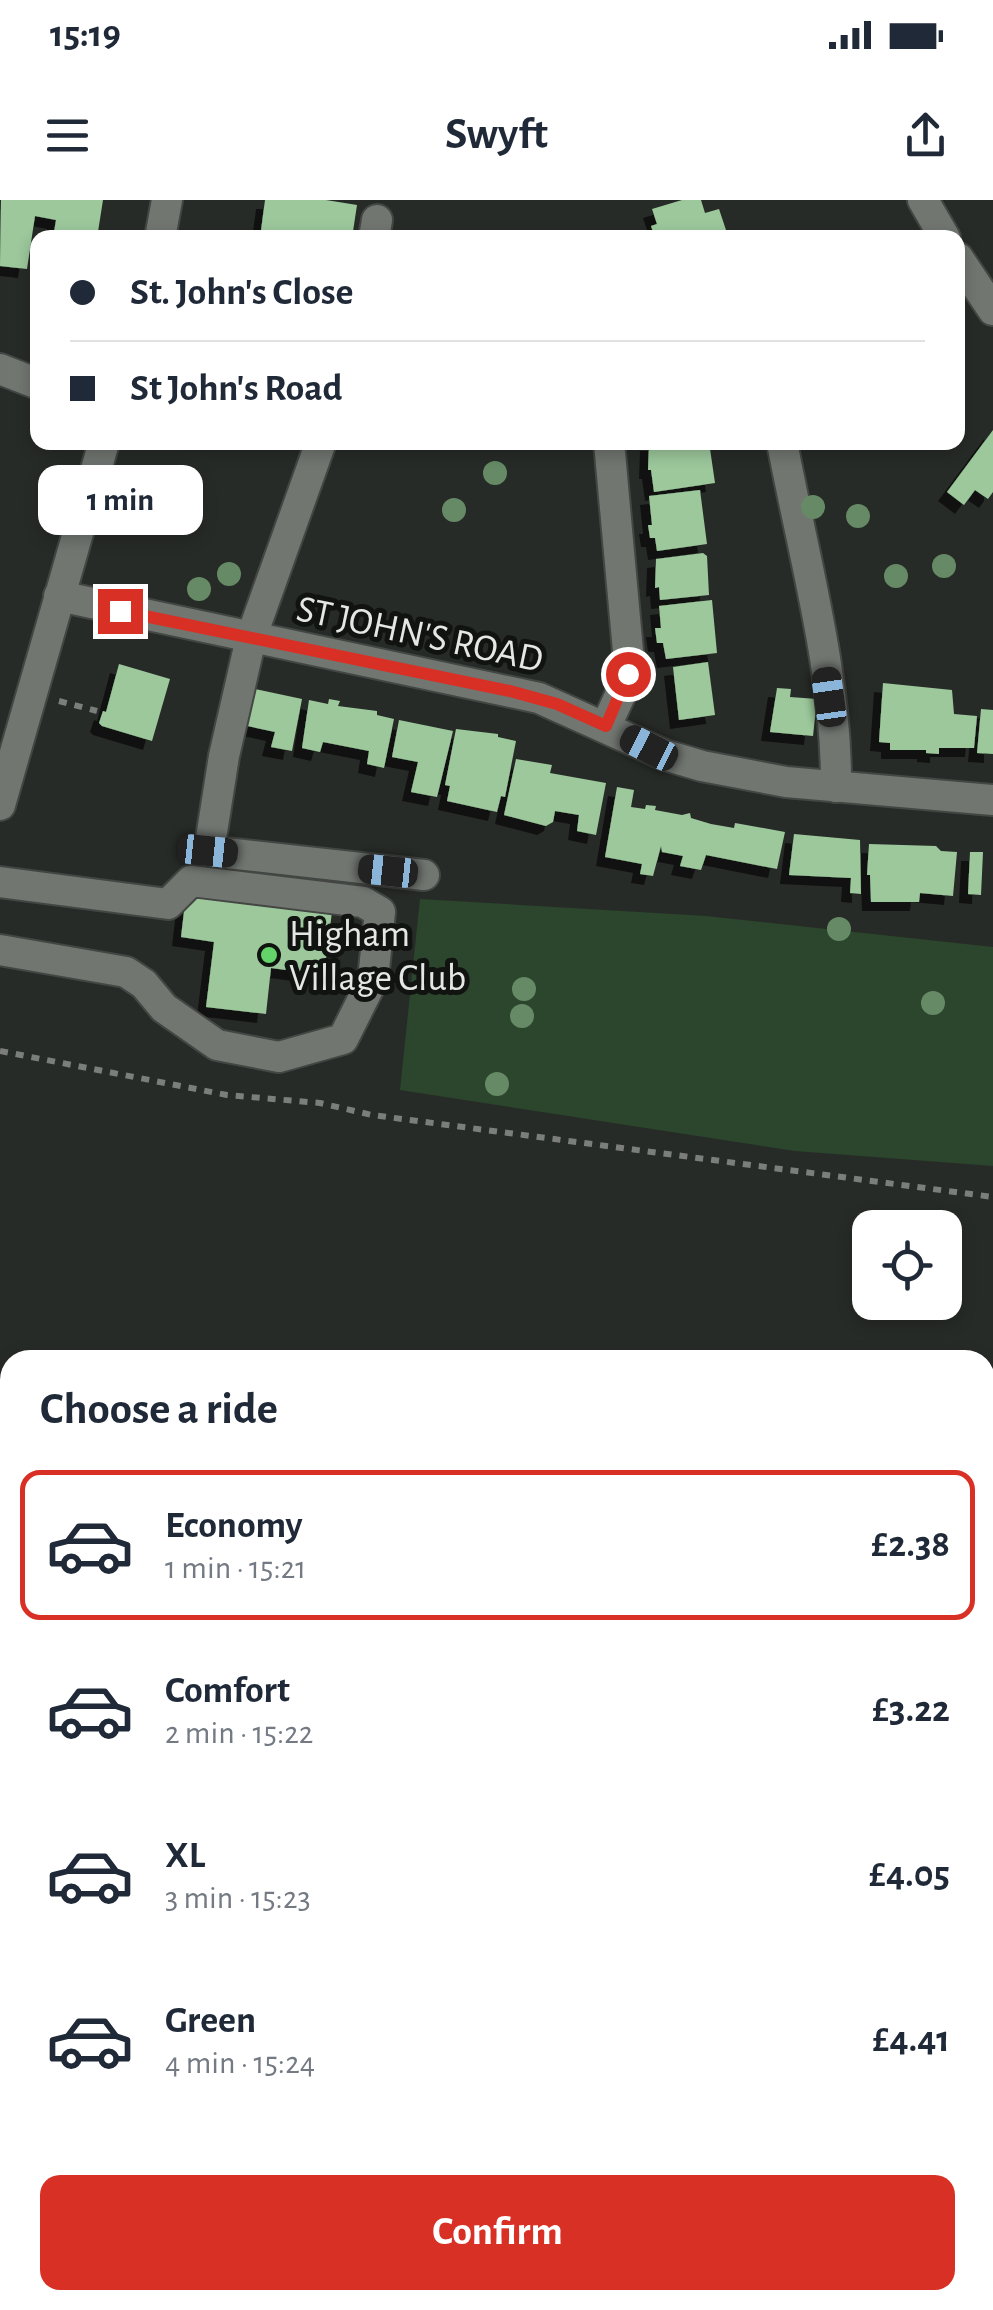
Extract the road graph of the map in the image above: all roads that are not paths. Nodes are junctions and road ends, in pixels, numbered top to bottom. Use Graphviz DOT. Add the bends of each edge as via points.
graph roads {
  1 [pos="168,200"];
  2 [pos="923,200"];
  3 [pos="162,230"];
  4 [pos="940,230"];
  5 [pos="965,268"];
  6 [pos="993,310"];
  7 [pos="0,369"];
  8 [pos="30,381"];
  9 [pos="102,450"];
  10 [pos="318,450"];
  11 [pos="610,450"];
  12 [pos="784,450"];
  13 [pos="59,596"];
  14 [pos="251,638"];
  15 [pos="606,726"];
  16 [pos="836,787"];
  17 [pos="993,800"];
  18 [pos="0,805"];
  19 [pos="424,875"];
  20 [pos="0,882"];
  21 [pos="0,950"];
  1 -- 3 [label="street"];
  2 -- 4 [label="street"];
  5 -- 6 [label="street"];
  7 -- 8 [label="street"];
  9 -- 13 [label="street"];
  10 -- 14 [label="street"];
  11 -- 15 [label="street" via="630,662"];
  12 -- 16 [label="street" via="826,672"];
  13 -- 14 [label="street, ST JOHN'S ROAD"];
  13 -- 18 [label="street"];
  14 -- 15 [label="street, ST JOHN'S ROAD" via="539,698"];
  14 -- 19 [label="street" via="208,851"];
  15 -- 16 [label="street, ST JOHN'S ROAD" via="702,766"];
  16 -- 17 [label="street, ST JOHN'S ROAD"];
  20 -- 21 [label="street" via="168,904 191,881 362,902 380,912 373,979 344,1039 279,1057 217,1044 126,972"];
}
